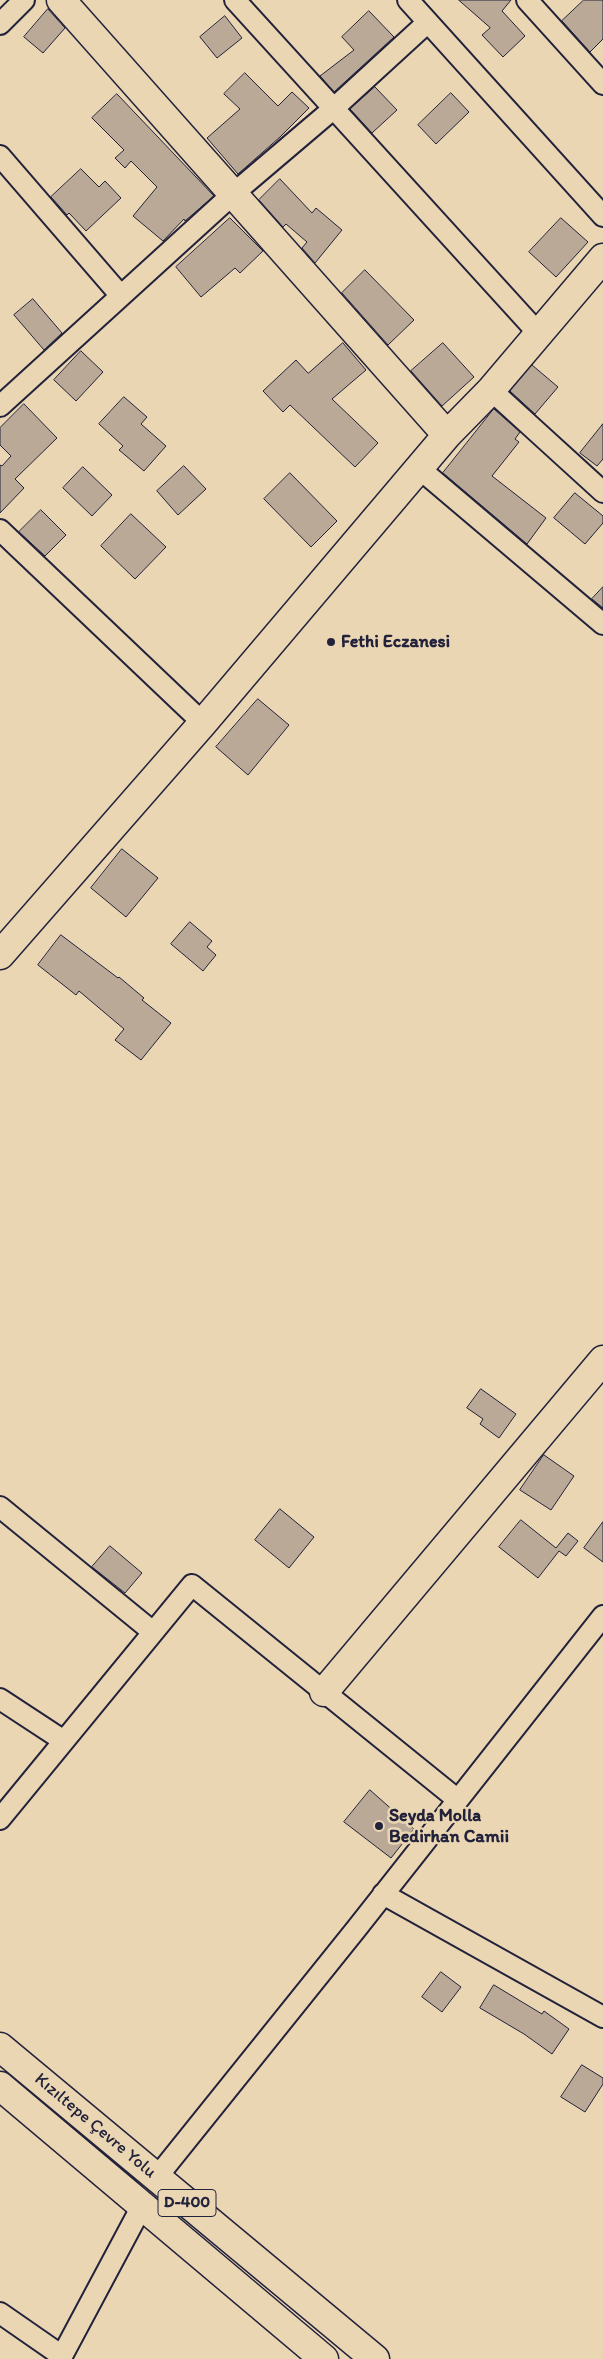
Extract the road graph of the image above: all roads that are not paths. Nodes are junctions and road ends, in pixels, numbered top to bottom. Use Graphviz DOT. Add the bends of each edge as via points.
graph roads {
  1 [pos="24,0"];
  2 [pos="61,0"];
  3 [pos="235,0"];
  4 [pos="408,0"];
  5 [pos="527,0"];
  6 [pos="428,22"];
  7 [pos="0,24"];
  8 [pos="603,84"];
  9 [pos="333,109"];
  10 [pos="0,156"];
  11 [pos="233,194"];
  12 [pos="603,216"];
  13 [pos="602,262"];
  14 [pos="121,296"];
  15 [pos="538,334"];
  16 [pos="491,390"];
  17 [pos="0,406"];
  18 [pos="447,435"];
  19 [pos="420,470"];
  20 [pos="603,492"];
  21 [pos="0,530"];
  22 [pos="603,624"];
  23 [pos="203,723"];
  24 [pos="0,956"];
  25 [pos="603,1360"];
  26 [pos="0,1507"];
  27 [pos="603,1616"];
  28 [pos="153,1632"];
  29 [pos="324,1692"];
  30 [pos="0,1699"];
  31 [pos="64,1741"];
  32 [pos="458,1800"];
  33 [pos="0,1819"];
  34 [pos="383,1894"];
  35 [pos="603,2017"];
  36 [pos="0,2046"];
  37 [pos="0,2086"];
  38 [pos="157,2177"];
  39 [pos="142,2206"];
  40 [pos="0,2313"];
  41 [pos="324,2359"];
  42 [pos="375,2359"];
  1 -- 7 [label="street"];
  2 -- 11 [label="main road"];
  3 -- 9 [label="street"];
  4 -- 6 [label="street"];
  5 -- 8 [label="street"];
  6 -- 9 [label="street"];
  6 -- 12 [label="street"];
  9 -- 11 [label="street"];
  9 -- 15 [label="street"];
  10 -- 14 [label="street"];
  11 -- 14 [label="street"];
  11 -- 18 [label="main road"];
  13 -- 15 [label="main road"];
  14 -- 17 [label="street"];
  15 -- 16 [label="main road"];
  16 -- 18 [label="main road"];
  16 -- 20 [label="street"];
  18 -- 19 [label="main road"];
  19 -- 22 [label="street"];
  19 -- 23 [label="main road"];
  21 -- 23 [label="street"];
  23 -- 24 [label="main road"];
  25 -- 29 [label="main road"];
  26 -- 28 [label="street"];
  27 -- 32 [label="street"];
  28 -- 29 [label="street" via="192,1585"];
  28 -- 31 [label="street"];
  29 -- 32 [label="street"];
  30 -- 31 [label="street"];
  31 -- 33 [label="street"];
  32 -- 34 [label="street"];
  34 -- 35 [label="street"];
  34 -- 38 [label="street"];
  36 -- 38 [label="main road, Kızıltepe Çevre Yolu / D-400"];
  37 -- 39 [label="main road, Kızıltepe Çevre Yolu / D-400"];
  38 -- 42 [label="main road, Kızıltepe Çevre Yolu / D-400"];
  39 -- 40 [label="street" via="62,2356"];
  39 -- 41 [label="main road, Kızıltepe Çevre Yolu / D-400"];
}
